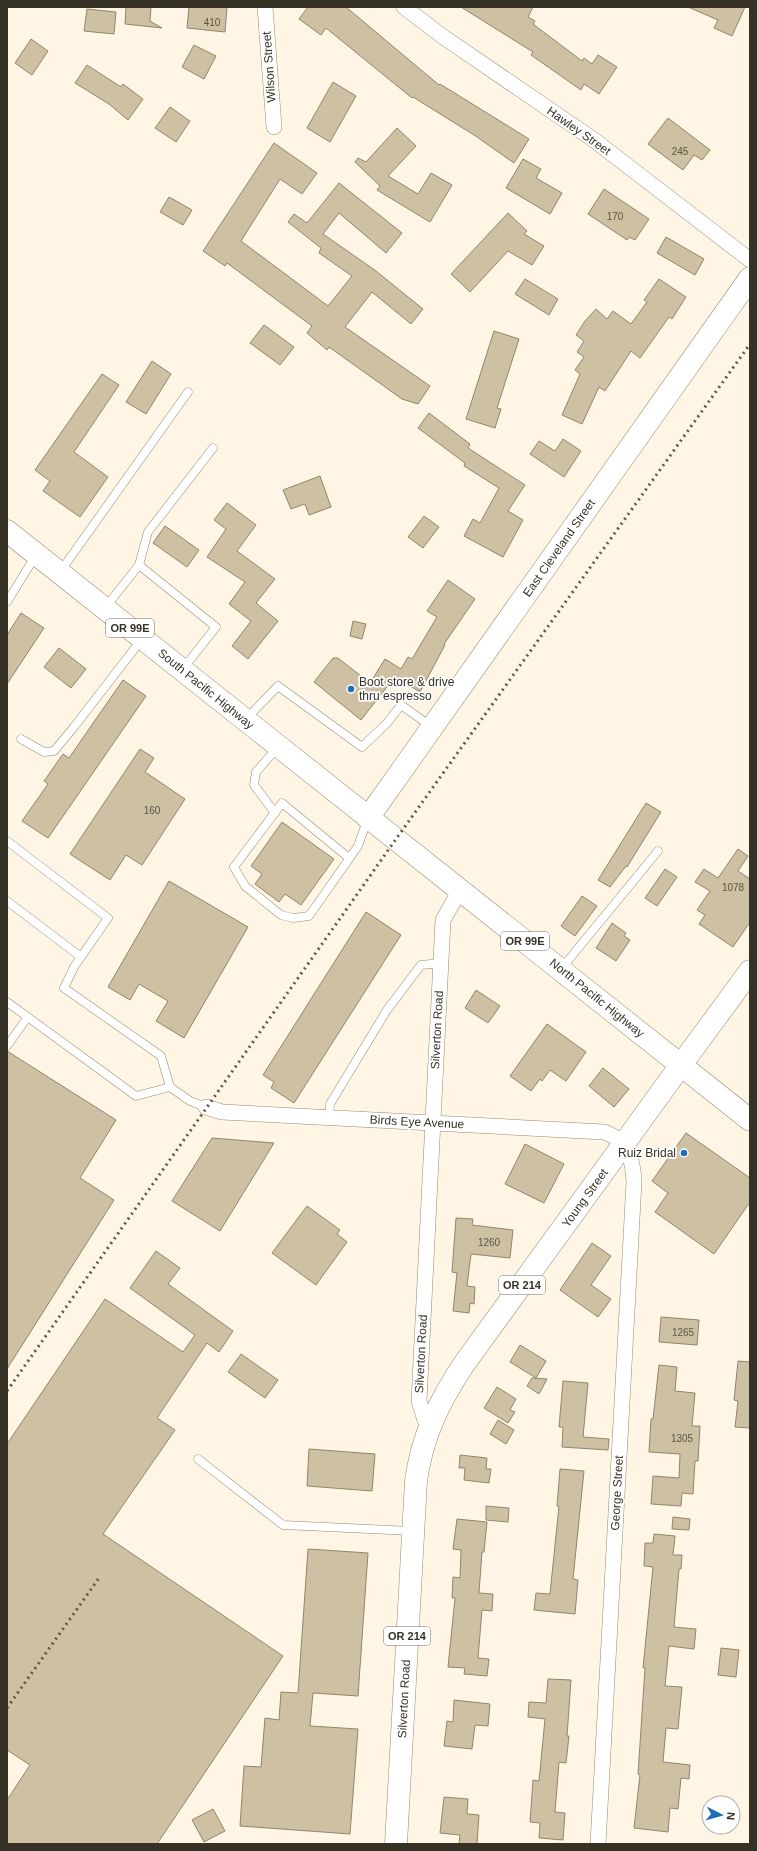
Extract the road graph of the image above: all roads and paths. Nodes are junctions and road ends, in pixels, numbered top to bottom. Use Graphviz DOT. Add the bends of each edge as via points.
graph roads {
  1 [pos="265,7"];
  2 [pos="404,7"];
  3 [pos="274,127"];
  4 [pos="750,260"];
  5 [pos="750,278"];
  6 [pos="188,392"];
  7 [pos="213,448"];
  8 [pos="7,531"];
  9 [pos="36,554"];
  10 [pos="139,564"];
  11 [pos="60,573"];
  12 [pos="7,602"];
  13 [pos="104,608"];
  14 [pos="142,638"];
  15 [pos="182,670"];
  16 [pos="245,720"];
  17 [pos="432,727"];
  18 [pos="21,739"];
  19 [pos="278,746"];
  20 [pos="275,813"];
  21 [pos="368,818"];
  22 [pos="7,841"];
  23 [pos="658,851"];
  24 [pos="349,858"];
  25 [pos="460,890"];
  26 [pos="7,901"];
  27 [pos="81,957"];
  28 [pos="441,963"];
  29 [pos="560,969"];
  30 [pos="745,982"];
  31 [pos="7,1002"];
  32 [pos="27,1018"];
  33 [pos="7,1046"];
  34 [pos="681,1065"];
  35 [pos="170,1088"];
  36 [pos="206,1107"];
  37 [pos="329,1118"];
  38 [pos="750,1120"];
  39 [pos="432,1123"];
  40 [pos="624,1145"];
  41 [pos="428,1430"];
  42 [pos="198,1459"];
  43 [pos="413,1531"];
  44 [pos="396,1844"];
  45 [pos="598,1844"];
  1 -- 3 [label="street, Wilson Street"];
  2 -- 4 [label="street, Hawley Street" via="594,140"];
  5 -- 17 [label="main road, East Cleveland Street"];
  6 -- 11 [label="lane"];
  7 -- 10 [label="lane" via="148,532"];
  8 -- 9 [label="main road, South Pacific Highway / OR 99E"];
  9 -- 11 [label="main road, South Pacific Highway / OR 99E"];
  9 -- 12 [label="lane"];
  10 -- 13 [label="lane"];
  10 -- 15 [label="lane" via="216,627"];
  11 -- 13 [label="main road, South Pacific Highway / OR 99E"];
  13 -- 14 [label="main road, South Pacific Highway / OR 99E"];
  14 -- 15 [label="main road, South Pacific Highway / OR 99E"];
  14 -- 18 [label="lane" via="54,750 44,752"];
  15 -- 16 [label="main road, South Pacific Highway / OR 99E"];
  16 -- 17 [label="lane" via="278,686 362,747 401,705"];
  16 -- 19 [label="main road, South Pacific Highway / OR 99E"];
  17 -- 21 [label="main road, East Cleveland Street"];
  19 -- 20 [label="lane" via="256,772 254,785"];
  19 -- 21 [label="main road, South Pacific Highway / OR 99E"];
  20 -- 24 [label="lane" via="282,803"];
  20 -- 24 [label="lane" via="234,867 245,886 281,915 294,918 309,916"];
  21 -- 24 [label="lane" via="358,846"];
  21 -- 25 [label="main road, North Pacific Highway / OR 99E"];
  22 -- 27 [label="lane" via="108,918"];
  23 -- 29 [label="lane"];
  25 -- 28 [label="street, Silverton Road" via="443,920"];
  25 -- 29 [label="main road, North Pacific Highway / OR 99E"];
  26 -- 27 [label="lane"];
  27 -- 35 [label="lane" via="64,988 161,1056"];
  28 -- 37 [label="lane" via="421,965 388,1010 330,1104"];
  28 -- 39 [label="street, Silverton Road"];
  29 -- 34 [label="main road, North Pacific Highway / OR 99E"];
  30 -- 34 [label="main road, Young Street"];
  31 -- 32 [label="lane"];
  32 -- 33 [label="lane"];
  32 -- 35 [label="lane" via="136,1096"];
  34 -- 38 [label="main road, North Pacific Highway / OR 99E"];
  34 -- 40 [label="main road, Young Street / OR 214"];
  35 -- 36 [label="lane" via="190,1101"];
  36 -- 37 [label="street, Birds Eye Avenue" via="222,1112"];
  37 -- 39 [label="street, Birds Eye Avenue"];
  39 -- 40 [label="street, Birds Eye Avenue" via="604,1132 615,1136"];
  39 -- 41 [label="street, Silverton Road" via="419,1401"];
  40 -- 41 [label="main road, Young Street / OR 214" via="464,1364"];
  40 -- 45 [label="street, George Street" via="632,1160 634,1182"];
  41 -- 43 [label="main road, Silverton Road / OR 214" via="418,1466"];
  42 -- 43 [label="lane" via="283,1525"];
  43 -- 44 [label="main road, Silverton Road / OR 214"];
}
